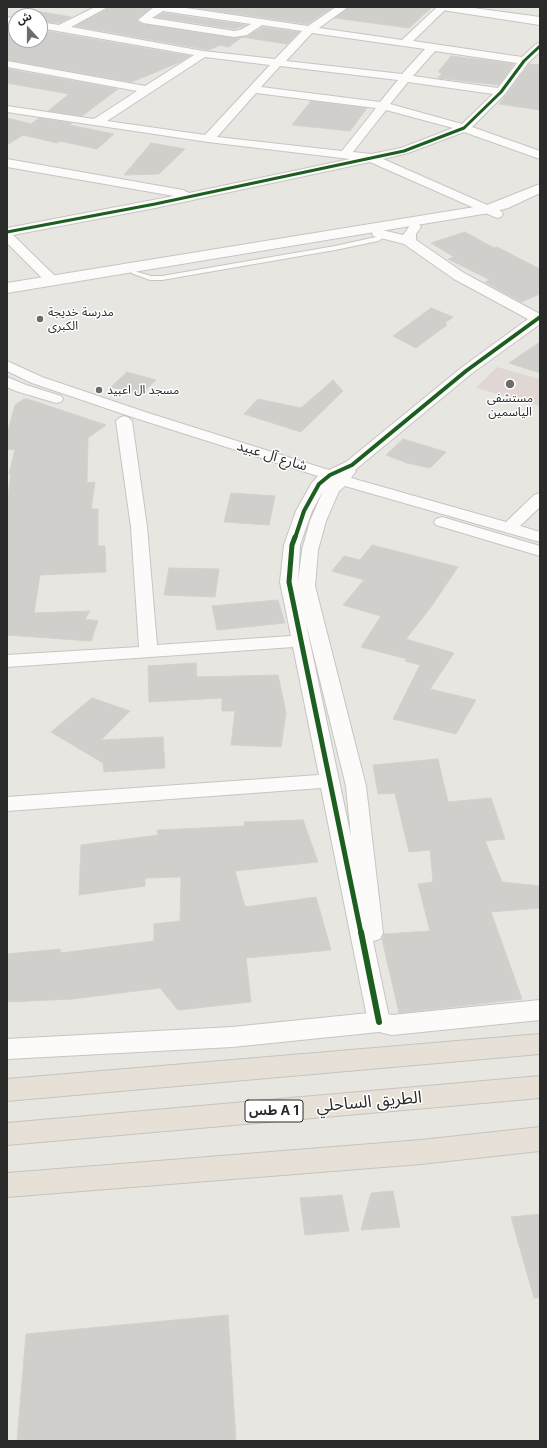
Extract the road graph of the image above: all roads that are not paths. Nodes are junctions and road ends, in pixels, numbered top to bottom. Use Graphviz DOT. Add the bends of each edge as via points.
graph roads {
  1 [pos="103,7"];
  2 [pos="160,7"];
  3 [pos="343,7"];
  4 [pos="442,7"];
  5 [pos="476,7"];
  6 [pos="181,8"];
  7 [pos="540,17"];
  8 [pos="540,21"];
  9 [pos="260,22"];
  10 [pos="48,26"];
  11 [pos="60,28"];
  12 [pos="310,29"];
  13 [pos="406,43"];
  14 [pos="540,46"];
  15 [pos="433,47"];
  16 [pos="203,54"];
  17 [pos="524,60"];
  18 [pos="7,64"];
  19 [pos="277,64"];
  20 [pos="405,78"];
  21 [pos="253,89"];
  22 [pos="147,90"];
  23 [pos="501,92"];
  24 [pos="383,106"];
  25 [pos="7,109"];
  26 [pos="97,122"];
  27 [pos="464,128"];
  28 [pos="208,139"];
  29 [pos="345,155"];
  30 [pos="540,155"];
  31 [pos="371,158"];
  32 [pos="7,163"];
  33 [pos="101,180"];
  34 [pos="540,188"];
  35 [pos="195,196"];
  36 [pos="540,197"];
  37 [pos="115,211"];
  38 [pos="493,212"];
  39 [pos="416,227"];
  40 [pos="7,232"];
  41 [pos="378,233"];
  42 [pos="7,236"];
  43 [pos="409,242"];
  44 [pos="52,280"];
  45 [pos="7,288"];
  46 [pos="7,296"];
  47 [pos="539,319"];
  48 [pos="7,365"];
  49 [pos="37,380"];
  50 [pos="7,381"];
  51 [pos="21,388"];
  52 [pos="7,396"];
  53 [pos="124,422"];
  54 [pos="331,482"];
  55 [pos="540,498"];
  56 [pos="510,528"];
  57 [pos="540,537"];
  58 [pos="540,552"];
  59 [pos="301,641"];
  60 [pos="148,652"];
  61 [pos="7,661"];
  62 [pos="329,781"];
  63 [pos="7,804"];
  64 [pos="540,1010"];
  65 [pos="386,1023"];
  66 [pos="540,1044"];
  67 [pos="7,1049"];
  68 [pos="7,1078"];
  69 [pos="132,1079"];
  70 [pos="540,1087"];
  71 [pos="7,1090"];
  72 [pos="7,1134"];
  73 [pos="540,1139"];
  74 [pos="7,1185"];
  1 -- 11 [label="street"];
  2 -- 6 [label="street"];
  2 -- 9 [label="street" via="143,20 234,34 243,33"];
  3 -- 12 [label="street"];
  4 -- 8 [label="street"];
  4 -- 13 [label="street"];
  5 -- 7 [label="street"];
  6 -- 9 [label="street"];
  9 -- 12 [label="street"];
  10 -- 11 [label="street"];
  11 -- 16 [label="street"];
  12 -- 13 [label="street"];
  12 -- 19 [label="street"];
  13 -- 15 [label="street"];
  14 -- 17 [label="street"];
  15 -- 17 [label="street"];
  15 -- 20 [label="street"];
  16 -- 19 [label="street"];
  16 -- 22 [label="street"];
  17 -- 23 [label="street"];
  18 -- 22 [label="street"];
  19 -- 20 [label="street"];
  19 -- 21 [label="street"];
  20 -- 23 [label="street"];
  20 -- 24 [label="street"];
  21 -- 24 [label="street"];
  21 -- 28 [label="street"];
  22 -- 26 [label="street"];
  23 -- 27 [label="street"];
  24 -- 27 [label="street"];
  24 -- 29 [label="street"];
  25 -- 26 [label="street"];
  26 -- 28 [label="street"];
  27 -- 30 [label="street"];
  27 -- 31 [label="street" via="404,151"];
  28 -- 29 [label="street"];
  29 -- 31 [label="street"];
  31 -- 35 [label="street"];
  31 -- 38 [label="street"];
  32 -- 33 [label="street"];
  33 -- 35 [label="street"];
  33 -- 37 [label="street"];
  34 -- 38 [label="street"];
  35 -- 37 [label="street"];
  36 -- 38 [label="street"];
  37 -- 40 [label="street"];
  38 -- 39 [label="street"];
  38 -- 44 [label="street"];
  39 -- 41 [label="street"];
  39 -- 43 [label="street" via="410,234"];
  41 -- 43 [label="street"];
  41 -- 46 [label="street"];
  42 -- 44 [label="street"];
  43 -- 47 [label="street" via="459,276"];
  44 -- 45 [label="street"];
  47 -- 54 [label="street" via="466,371"];
  48 -- 49 [label="street, شارع آل عبيد"];
  49 -- 51 [label="street"];
  49 -- 54 [label="street, شارع آل عبيد"];
  50 -- 51 [label="street, شارع آل عبيد"];
  51 -- 52 [label="street"];
  51 -- 53 [label="street, شارع آل عبيد"];
  53 -- 54 [label="street, شارع آل عبيد"];
  53 -- 60 [label="street" via="139,527"];
  54 -- 56 [label="street, شارع آل عبيد"];
  54 -- 58 [label="street, شارع آل عبيد"];
  54 -- 59 [label="street" via="304,511 292,545 289,582"];
  54 -- 65 [label="street" via="310,550 306,586 356,786 372,934"];
  55 -- 56 [label="street"];
  56 -- 57 [label="street, شارع آل عبيد"];
  59 -- 60 [label="street"];
  59 -- 62 [label="street"];
  60 -- 61 [label="street"];
  62 -- 63 [label="street"];
  62 -- 65 [label="street"];
  64 -- 65 [label="street"];
  65 -- 67 [label="street" via="232,1037"];
  66 -- 69 [label="highway"];
  68 -- 69 [label="highway"];
  69 -- 71 [label="highway"];
  70 -- 72 [label="highway, الطريق الساحلي / طس A 1"];
  73 -- 74 [label="highway" via="413,1153"];
}
